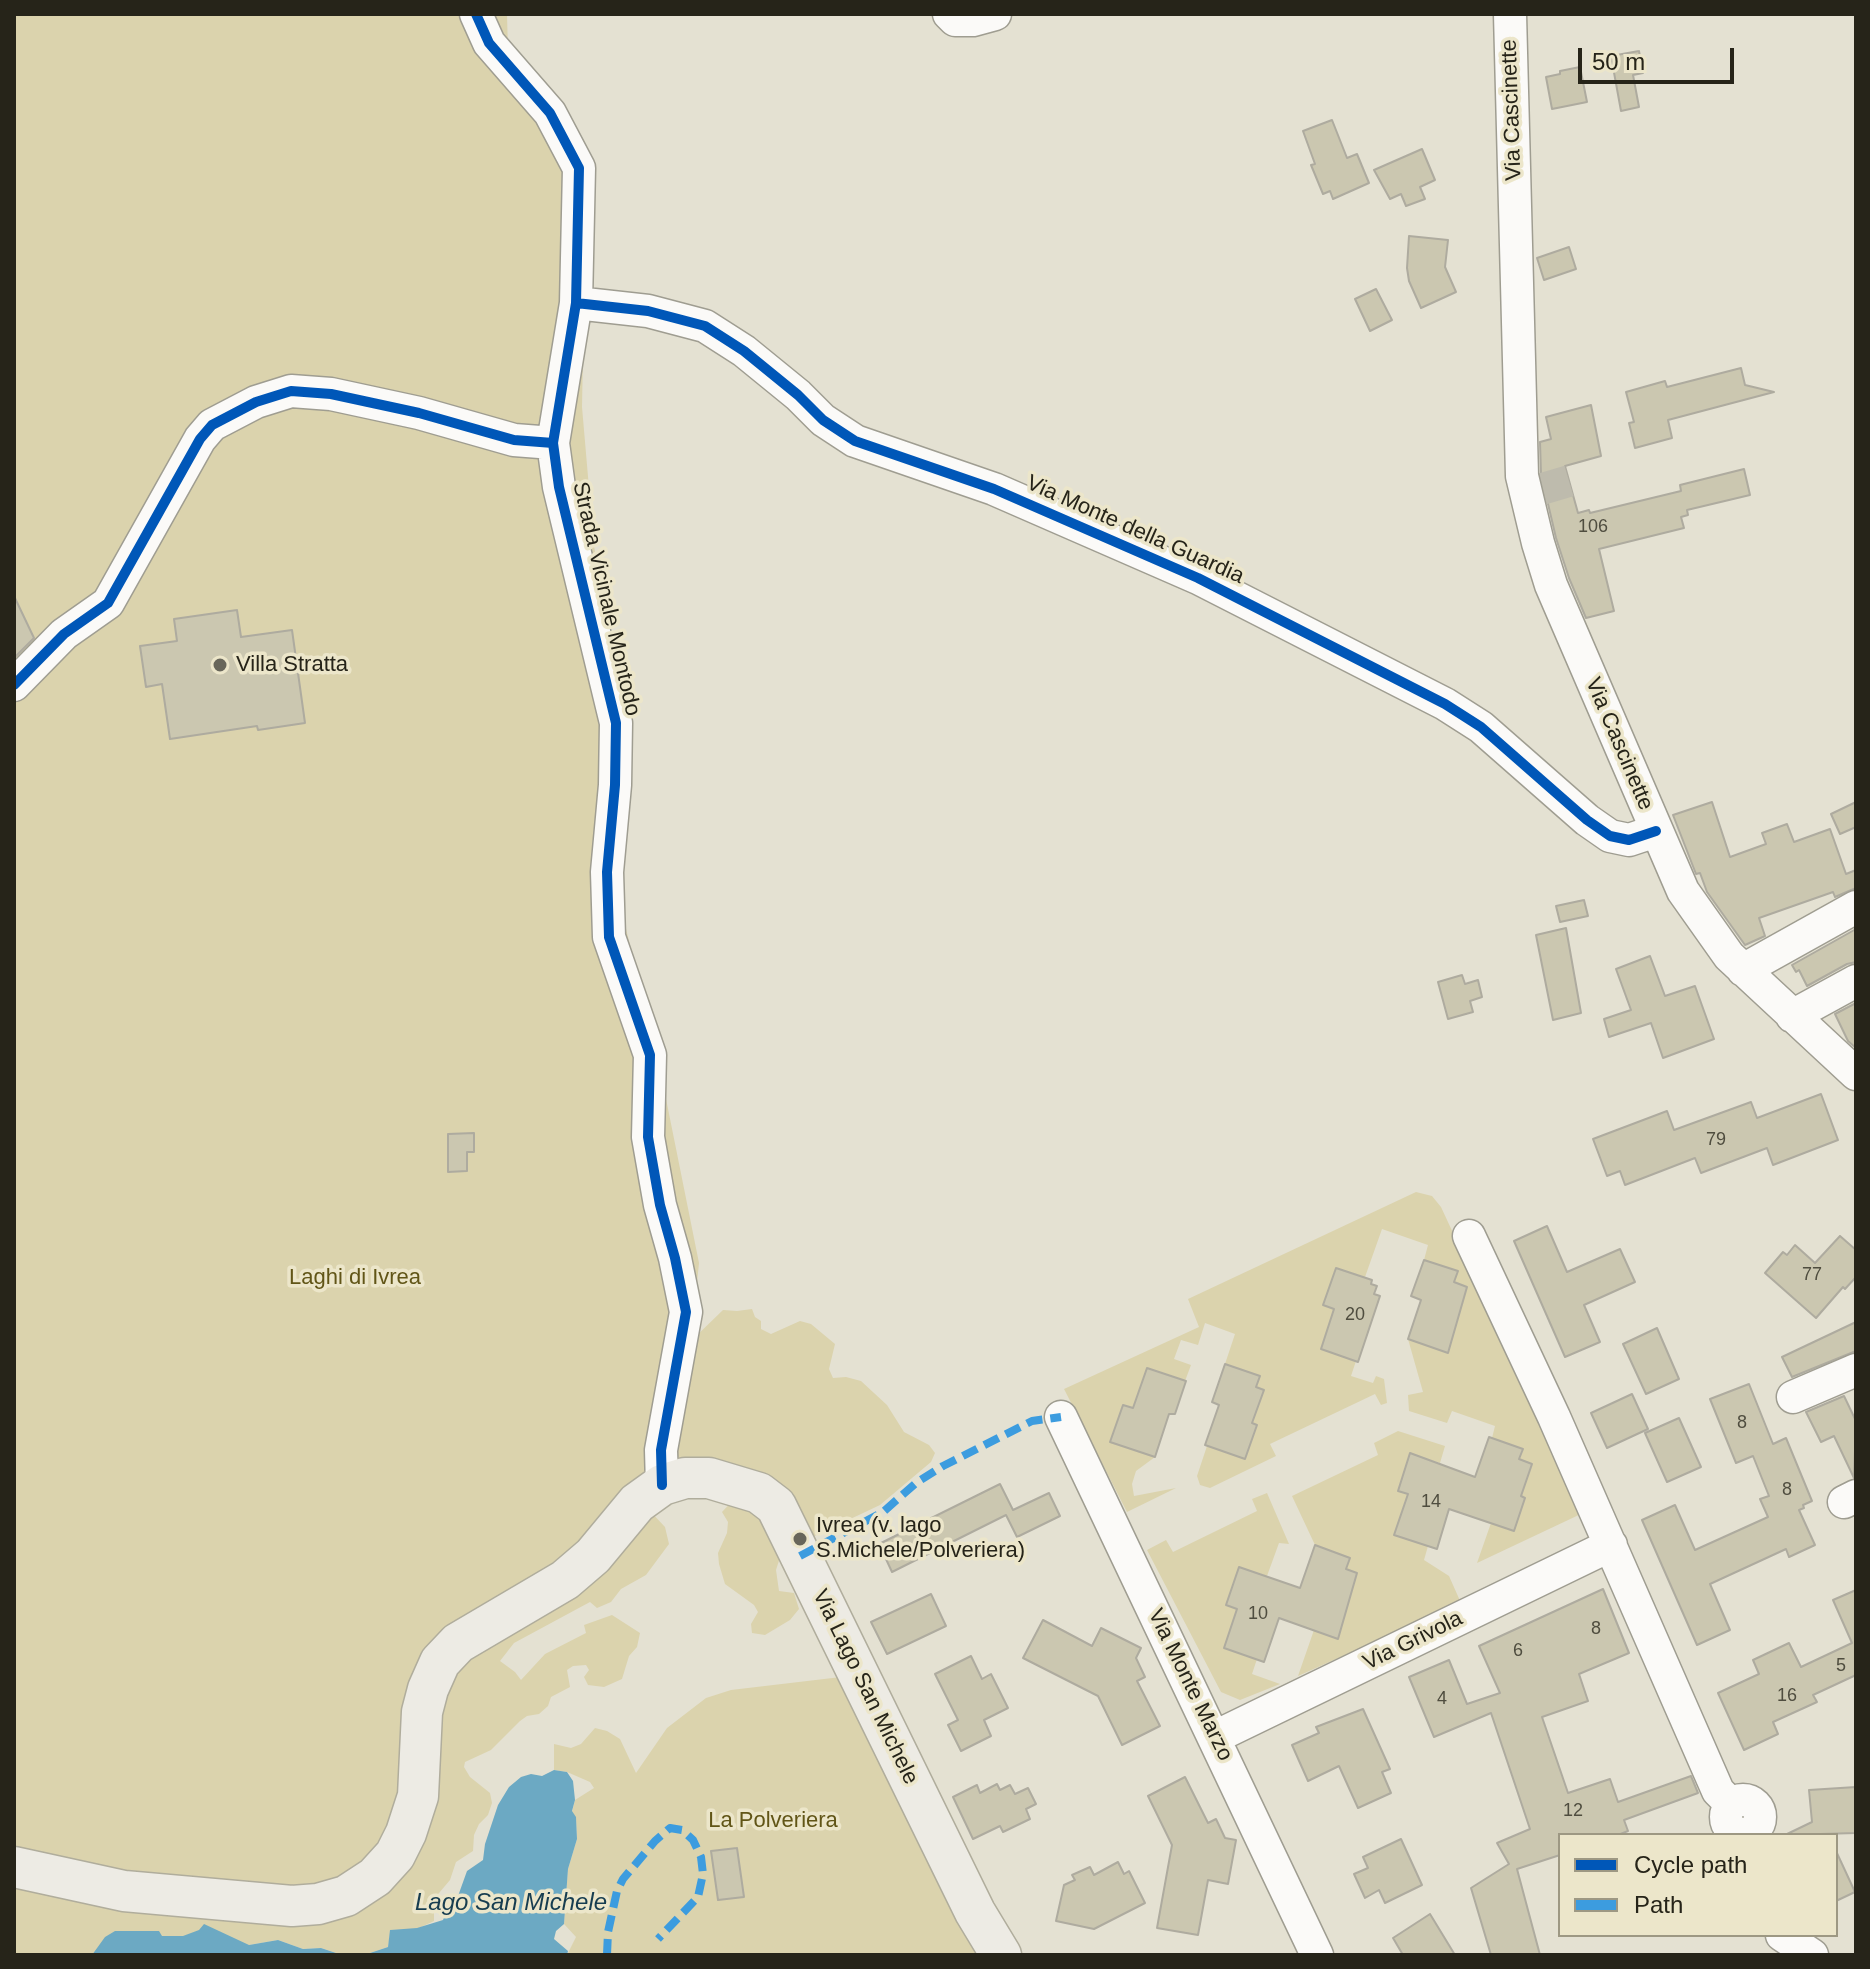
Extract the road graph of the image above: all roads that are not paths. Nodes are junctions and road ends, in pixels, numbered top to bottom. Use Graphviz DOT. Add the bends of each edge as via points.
graph roads {
  1 [pos="476,14"];
  2 [pos="949,14"];
  3 [pos="995,14"];
  4 [pos="1510,14"];
  5 [pos="576,303"];
  6 [pos="553,443"];
  7 [pos="14,685"];
  8 [pos="1656,831"];
  9 [pos="1856,907"];
  10 [pos="1743,970"];
  11 [pos="1856,981"];
  12 [pos="1792,1016"];
  13 [pos="1856,1074"];
  14 [pos="1469,1236"];
  15 [pos="1856,1370"];
  16 [pos="1793,1397"];
  17 [pos="1061,1417"];
  18 [pos="662,1485"];
  19 [pos="1611,1545"];
  20 [pos="1215,1737"];
  21 [pos="1748,1833"];
  22 [pos="14,1867"];
  23 [pos="1785,1937"];
  24 [pos="1001,1955"];
  25 [pos="1317,1955"];
  26 [pos="1812,1955"];
  1 -- 5 [label="street, Strada Vicinale Montodo" via="489,43 550,113 579,168"];
  2 -- 3 [label="street" via="955,20 973,20"];
  4 -- 8 [label="street, Via Cascinette" via="1520,442 1551,585"];
  5 -- 6 [label="street, Strada Vicinale Montodo"];
  5 -- 8 [label="street, Via Monte della Guardia" via="648,311 705,326 855,441 994,489 1198,578 1445,704 1481,727 1610,836 1629,840"];
  6 -- 7 [label="street" via="514,440 331,394 291,391 256,402 212,425 200,439 108,603 64,634"];
  6 -- 18 [label="street, Strada Vicinale Montodo" via="616,723 607,872 609,937 650,1055 648,1137 686,1312 661,1450"];
  8 -- 10 [label="street, Via Cascinette" via="1683,891"];
  9 -- 10 [label="street"];
  10 -- 12 [label="street, Via Cascinette"];
  11 -- 12 [label="street"];
  12 -- 13 [label="street, Via Cascinette"];
  14 -- 19 [label="street"];
  15 -- 16 [label="street"];
  17 -- 20 [label="street, Via Monte Marzo"];
  18 -- 22 [label="main road, Via Lago San Michele" via="637,1503 593,1556 565,1580 458,1643 440,1662 422,1712 418,1796 406,1833 375,1877 346,1896 292,1906 124,1891"];
  18 -- 24 [label="main road, Via Lago San Michele" via="709,1478 759,1493 776,1506"];
  19 -- 20 [label="street, Via Grivola"];
  19 -- 21 [label="street" via="1718,1791 1731,1804 1749,1801 1759,1810 1759,1823"];
  20 -- 25 [label="street, Via Monte Marzo"];
  23 -- 26 [label="street"];
}
